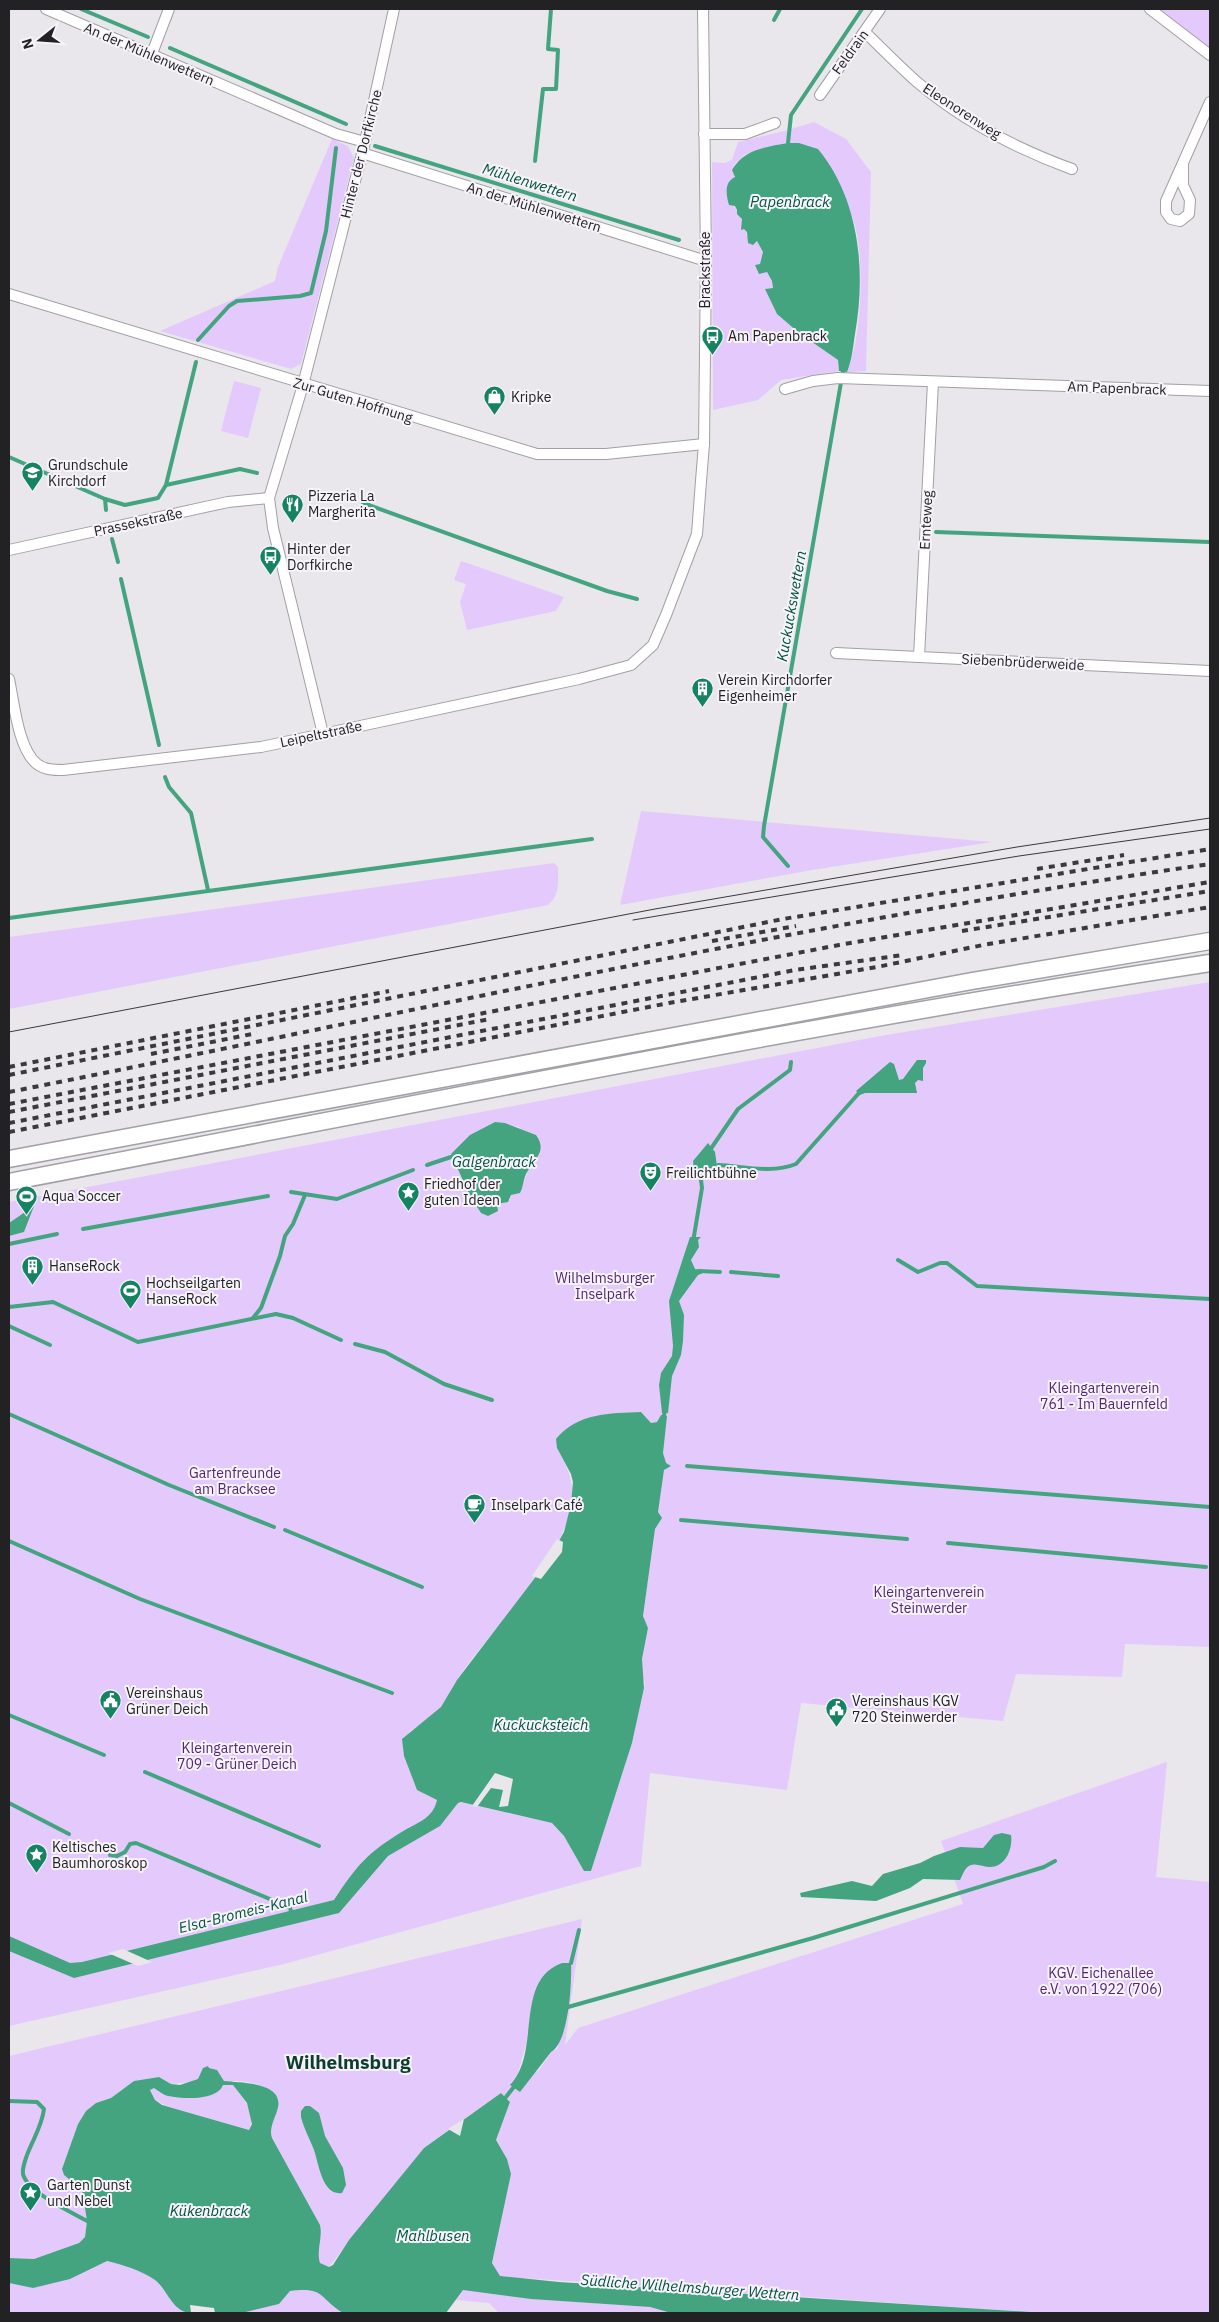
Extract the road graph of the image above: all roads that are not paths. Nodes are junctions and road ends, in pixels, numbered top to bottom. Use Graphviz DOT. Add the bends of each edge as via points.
graph roads {
  1 [pos="46,9"];
  2 [pos="169,9"];
  3 [pos="394,9"];
  4 [pos="703,9"];
  5 [pos="880,9"];
  6 [pos="1150,9"];
  7 [pos="865,32"];
  8 [pos="1210,55"];
  9 [pos="152,56"];
  10 [pos="820,95"];
  11 [pos="1210,102"];
  12 [pos="775,124"];
  13 [pos="704,134"];
  14 [pos="364,142"];
  15 [pos="362,153"];
  16 [pos="1183,165"];
  17 [pos="1072,169"];
  18 [pos="706,261"];
  19 [pos="9,294"];
  20 [pos="933,382"];
  21 [pos="303,385"];
  22 [pos="785,389"];
  23 [pos="1210,391"];
  24 [pos="704,444"];
  25 [pos="268,498"];
  26 [pos="9,550"];
  27 [pos="666,615"];
  28 [pos="836,652"];
  29 [pos="919,657"];
  30 [pos="1210,671"];
  31 [pos="9,679"];
  32 [pos="323,734"];
  33 [pos="1210,941"];
  34 [pos="1210,963"];
  35 [pos="9,1159"];
  36 [pos="9,1182"];
  1 -- 9 [label="street, An der Mühlenwettern"];
  2 -- 9 [label="street"];
  3 -- 14 [label="street, Hinter der Dorfkirche"];
  4 -- 13 [label="street, Brackstraße"];
  5 -- 7 [label="street, Feldrain"];
  6 -- 8 [label="street"];
  7 -- 10 [label="street, Feldrain"];
  7 -- 17 [label="street, Eleonorenweg" via="918,83 978,125 1038,157"];
  9 -- 14 [label="street, An der Mühlenwettern" via="336,134"];
  11 -- 16 [label="street"];
  12 -- 13 [label="street" via="745,134"];
  13 -- 18 [label="street, Brackstraße"];
  14 -- 15 [label="street, Hinter der Dorfkirche"];
  15 -- 18 [label="street, An der Mühlenwettern"];
  15 -- 21 [label="street, Hinter der Dorfkirche"];
  16 -- 16 [label="street" via="1166,201 1170,219 1180,221 1189,214 1190,200 1183,185"];
  18 -- 24 [label="street, Brackstraße"];
  19 -- 21 [label="street, Zur Guten Hoffnung"];
  20 -- 22 [label="street, Am Papenbrack" via="842,378 812,381"];
  20 -- 23 [label="street, Am Papenbrack"];
  20 -- 29 [label="street, Ernteweg"];
  21 -- 24 [label="street, Zur Guten Hoffnung" via="536,454 606,454"];
  21 -- 25 [label="street, Hinter der Dorfkirche"];
  24 -- 27 [label="street, Brackstraße" via="696,534"];
  25 -- 26 [label="street, Prassekstraße" via="228,502"];
  25 -- 32 [label="street, Hinter der Dorfkirche"];
  27 -- 32 [label="street, Leipeltstraße" via="653,645 631,665"];
  28 -- 29 [label="street, Siebenbrüderweide"];
  29 -- 30 [label="street, Siebenbrüderweide"];
  31 -- 32 [label="street, Leipeltstraße" via="27,752 37,764 49,770 218,753"];
  33 -- 35 [label="highway" via="972,981"];
  34 -- 36 [label="highway" via="613,1067"];
}
